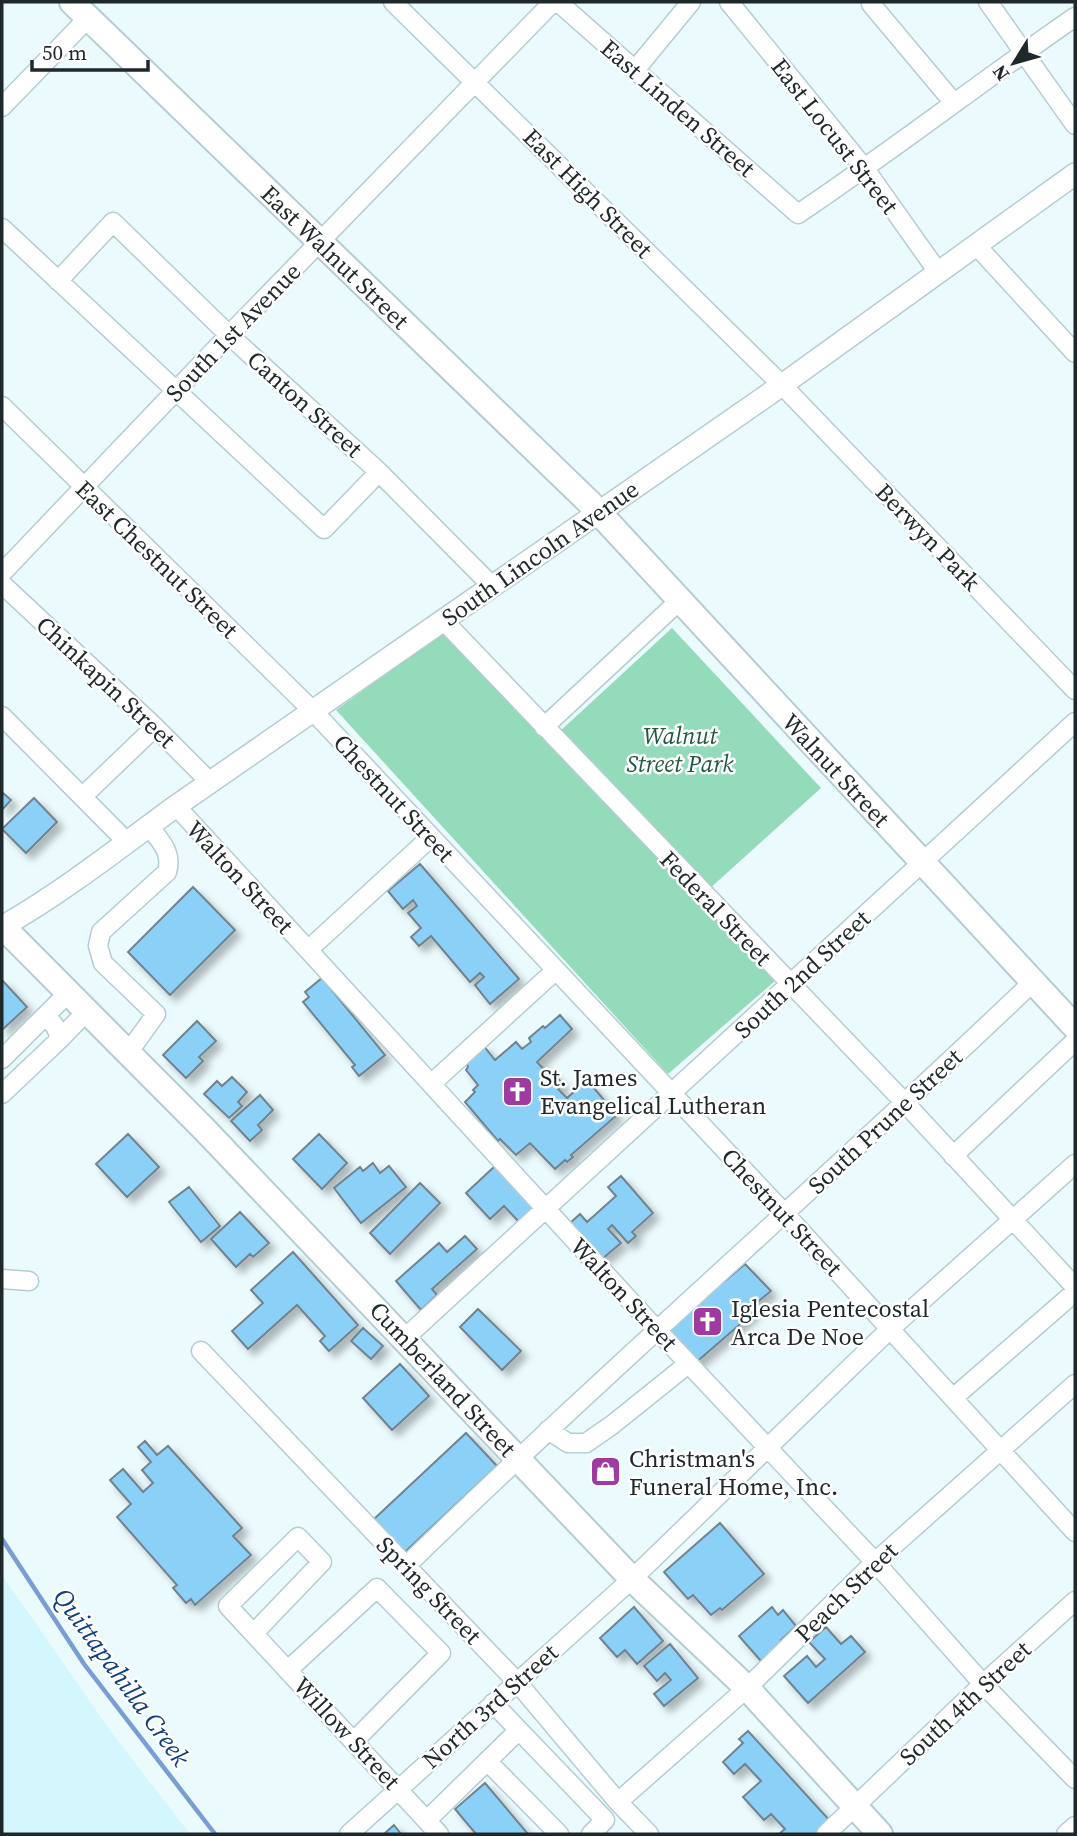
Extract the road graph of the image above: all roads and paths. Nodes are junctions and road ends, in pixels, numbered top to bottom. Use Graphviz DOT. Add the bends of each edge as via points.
graph roads {
  1 [pos="393,2"];
  2 [pos="555,2"];
  3 [pos="691,2"];
  4 [pos="729,2"];
  5 [pos="988,2"];
  6 [pos="871,4"];
  7 [pos="80,10"];
  8 [pos="1075,17"];
  9 [pos="1024,52"];
  10 [pos="635,70"];
  11 [pos="476,81"];
  12 [pos="954,103"];
  13 [pos="2,107"];
  14 [pos="1075,125"];
  15 [pos="865,169"];
  16 [pos="1075,174"];
  17 [pos="2,228"];
  18 [pos="318,242"];
  19 [pos="976,245"];
  20 [pos="938,272"];
  21 [pos="58,281"];
  22 [pos="229,335"];
  23 [pos="1072,344"];
  24 [pos="782,385"];
  25 [pos="175,391"];
  26 [pos="2,406"];
  27 [pos="379,472"];
  28 [pos="85,488"];
  29 [pos="598,512"];
  30 [pos="2,573"];
  31 [pos="2,583"];
  32 [pos="492,586"];
  33 [pos="679,601"];
  34 [pos="443,620"];
  35 [pos="1075,690"];
  36 [pos="313,711"];
  37 [pos="2,716"];
  38 [pos="1075,722"];
  39 [pos="155,727"];
  40 [pos="544,727"];
  41 [pos="210,782"];
  42 [pos="83,796"];
  43 [pos="176,806"];
  44 [pos="149,826"];
  45 [pos="431,837"];
  46 [pos="127,842"];
  47 [pos="922,863"];
  48 [pos="2,926"];
  49 [pos="308,950"];
  50 [pos="556,970"];
  51 [pos="1034,981"];
  52 [pos="790,985"];
  53 [pos="68,993"];
  54 [pos="87,1011"];
  55 [pos="43,1018"];
  56 [pos="1075,1027"];
  57 [pos="59,1040"];
  58 [pos="1075,1041"];
  59 [pos="128,1053"];
  60 [pos="2,1059"];
  61 [pos="431,1084"];
  62 [pos="672,1093"];
  63 [pos="2,1094"];
  64 [pos="906,1104"];
  65 [pos="953,1156"];
  66 [pos="1075,1164"];
  67 [pos="546,1209"];
  68 [pos="785,1214"];
  69 [pos="1013,1221"];
  70 [pos="2,1279"];
  71 [pos="29,1281"];
  72 [pos="1075,1290"];
  73 [pos="656,1329"];
  74 [pos="890,1329"];
  75 [pos="405,1338"];
  76 [pos="201,1351"];
  77 [pos="688,1364"];
  78 [pos="1075,1384"];
  79 [pos="953,1398"];
  80 [pos="548,1430"];
  81 [pos="767,1449"];
  82 [pos="1003,1450"];
  83 [pos="518,1458"];
  84 [pos="1075,1532"];
  85 [pos="875,1562"];
  86 [pos="406,1566"];
  87 [pos="632,1579"];
  88 [pos="1075,1601"];
  89 [pos="254,1633"];
  90 [pos="288,1670"];
  91 [pos="517,1682"];
  92 [pos="983,1684"];
  93 [pos="747,1688"];
  94 [pos="493,1703"];
  95 [pos="519,1730"];
  96 [pos="354,1741"];
  97 [pos="1069,1759"];
  98 [pos="488,1762"];
  99 [pos="1075,1779"];
  100 [pos="399,1789"];
  101 [pos="618,1802"];
  102 [pos="856,1806"];
  103 [pos="427,1820"];
  104 [pos="1075,1826"];
  105 [pos="349,1834"];
  106 [pos="439,1834"];
  107 [pos="559,1834"];
  108 [pos="591,1834"];
  109 [pos="649,1834"];
  110 [pos="826,1834"];
  111 [pos="880,1834"];
  112 [pos="1066,1834"];
  1 -- 11 [label="street, East High Street"];
  2 -- 10 [label="street, East Linden Street"];
  2 -- 11 [label="street, South 1st Avenue"];
  3 -- 10 [label="street"];
  4 -- 15 [label="street, East Locust Street"];
  5 -- 9 [label="street"];
  6 -- 12 [label="street"];
  7 -- 13 [label="street"];
  7 -- 18 [label="highway, East Walnut Street"];
  8 -- 9 [label="street"];
  9 -- 12 [label="street"];
  9 -- 14 [label="street"];
  10 -- 15 [label="street, East Linden Street" via="798,214"];
  11 -- 18 [label="street, South 1st Avenue"];
  11 -- 24 [label="street, East High Street"];
  12 -- 15 [label="street"];
  15 -- 20 [label="street, East Locust Street"];
  16 -- 19 [label="main road, South Lincoln Avenue"];
  17 -- 21 [label="street"];
  18 -- 22 [label="street, South 1st Avenue"];
  18 -- 29 [label="highway, East Walnut Street"];
  19 -- 20 [label="main road, South Lincoln Avenue"];
  19 -- 23 [label="street"];
  20 -- 24 [label="main road, South Lincoln Avenue"];
  21 -- 22 [label="street, Canton Street" via="113,222"];
  21 -- 25 [label="street"];
  22 -- 25 [label="street, South 1st Avenue"];
  22 -- 27 [label="street, Canton Street"];
  24 -- 29 [label="main road, South Lincoln Avenue"];
  24 -- 35 [label="street, Berwyn Park"];
  25 -- 27 [label="street" via="324,529"];
  25 -- 28 [label="street, South 1st Avenue"];
  26 -- 28 [label="street, East Chestnut Street"];
  27 -- 32 [label="street, Canton Street"];
  28 -- 30 [label="street, South 1st Avenue"];
  28 -- 36 [label="street, East Chestnut Street"];
  29 -- 32 [label="main road, South Lincoln Avenue"];
  29 -- 33 [label="highway, Walnut Street"];
  31 -- 39 [label="street, Chinkapin Street"];
  32 -- 34 [label="main road, South Lincoln Avenue"];
  33 -- 40 [label="street"];
  33 -- 47 [label="highway, Walnut Street"];
  34 -- 36 [label="main road, South Lincoln Avenue"];
  34 -- 40 [label="street, Federal Street"];
  36 -- 41 [label="main road, South Lincoln Avenue"];
  36 -- 45 [label="street, Chestnut Street"];
  37 -- 42 [label="street"];
  38 -- 47 [label="street, South 2nd Street"];
  39 -- 41 [label="street, Chinkapin Street"];
  39 -- 42 [label="street"];
  40 -- 52 [label="street, Federal Street"];
  41 -- 43 [label="main road, South Lincoln Avenue"];
  42 -- 46 [label="street"];
  43 -- 44 [label="main road, South Lincoln Avenue"];
  43 -- 49 [label="street, Walton Street"];
  44 -- 46 [label="main road, South Lincoln Avenue"];
  44 -- 59 [label="street" via="168,852 167,872 101,932 98,946 103,963 156,1014"];
  45 -- 49 [label="street"];
  45 -- 50 [label="street, Chestnut Street"];
  46 -- 48 [label="main road, South Lincoln Avenue"];
  47 -- 51 [label="highway, Walnut Street"];
  47 -- 52 [label="street, South 2nd Street"];
  48 -- 53 [label="highway, Cumberland Street"];
  49 -- 61 [label="street, Walton Street"];
  50 -- 61 [label="street"];
  50 -- 62 [label="street, Chestnut Street"];
  51 -- 56 [label="highway, Walnut Street"];
  51 -- 64 [label="street, South Prune Street"];
  52 -- 62 [label="street, South 2nd Street"];
  52 -- 64 [label="street, Federal Street"];
  53 -- 54 [label="highway, Cumberland Street"];
  53 -- 55 [label="street"];
  54 -- 57 [label="street"];
  54 -- 59 [label="highway, Cumberland Street"];
  55 -- 57 [label="street" via="55,1025"];
  55 -- 60 [label="street"];
  57 -- 63 [label="street"];
  58 -- 65 [label="street"];
  59 -- 75 [label="highway, Cumberland Street"];
  61 -- 67 [label="street, Walton Street"];
  62 -- 67 [label="street, South 2nd Street"];
  62 -- 68 [label="street, Chestnut Street"];
  64 -- 65 [label="street, Federal Street"];
  64 -- 68 [label="street, South Prune Street"];
  65 -- 69 [label="street, Federal Street"];
  66 -- 69 [label="street, North 3rd Street"];
  67 -- 73 [label="street, Walton Street"];
  67 -- 75 [label="street, South 2nd Street"];
  68 -- 73 [label="street, South Prune Street"];
  68 -- 74 [label="street, Chestnut Street"];
  69 -- 72 [label="street, Federal Street"];
  69 -- 74 [label="street, North 3rd Street"];
  70 -- 71 [label="street"];
  72 -- 79 [label="street"];
  73 -- 77 [label="street, Walton Street"];
  73 -- 80 [label="street, South Prune Street"];
  74 -- 79 [label="street, Chestnut Street"];
  74 -- 81 [label="street, North 3rd Street"];
  75 -- 83 [label="highway, Cumberland Street"];
  76 -- 86 [label="street, Spring Street"];
  77 -- 80 [label="street" via="586,1443 568,1444"];
  77 -- 81 [label="street, Walton Street"];
  78 -- 82 [label="street, Peach Street"];
  79 -- 82 [label="street, Chestnut Street"];
  80 -- 83 [label="street, South Prune Street"];
  81 -- 85 [label="street, Walton Street"];
  81 -- 87 [label="street, North 3rd Street"];
  82 -- 84 [label="street, Chestnut Street"];
  82 -- 85 [label="street, Peach Street"];
  83 -- 86 [label="street, South Prune Street"];
  83 -- 87 [label="highway, Cumberland Street"];
  85 -- 92 [label="street, Walton Street"];
  85 -- 93 [label="street, Peach Street"];
  86 -- 91 [label="street, Spring Street"];
  87 -- 91 [label="street, North 3rd Street"];
  87 -- 93 [label="highway, Cumberland Street"];
  88 -- 92 [label="street, South 4th Street"];
  89 -- 89 [label="street, Willow Street" via="322,1562 298,1537 228,1606"];
  89 -- 90 [label="street, Willow Street"];
  90 -- 96 [label="street, Willow Street"];
  90 -- 96 [label="street" via="377,1588 440,1654"];
  91 -- 94 [label="street, North 3rd Street"];
  91 -- 101 [label="street, Spring Street"];
  92 -- 97 [label="street, Walton Street"];
  92 -- 102 [label="street, South 4th Street"];
  93 -- 101 [label="street, Peach Street"];
  93 -- 102 [label="highway, Cumberland Street"];
  94 -- 95 [label="street"];
  94 -- 100 [label="street, North 3rd Street"];
  95 -- 98 [label="street"];
  95 -- 108 [label="street" via="605,1820"];
  96 -- 100 [label="street, Willow Street"];
  97 -- 99 [label="street, Walton Street"];
  98 -- 103 [label="street"];
  98 -- 107 [label="street"];
  100 -- 103 [label="street, Willow Street"];
  100 -- 105 [label="street, North 3rd Street"];
  101 -- 109 [label="street, Spring Street"];
  102 -- 110 [label="street, South 4th Street"];
  102 -- 111 [label="highway, Cumberland Street"];
  103 -- 106 [label="street, Willow Street"];
  104 -- 112 [label="street"];
}
